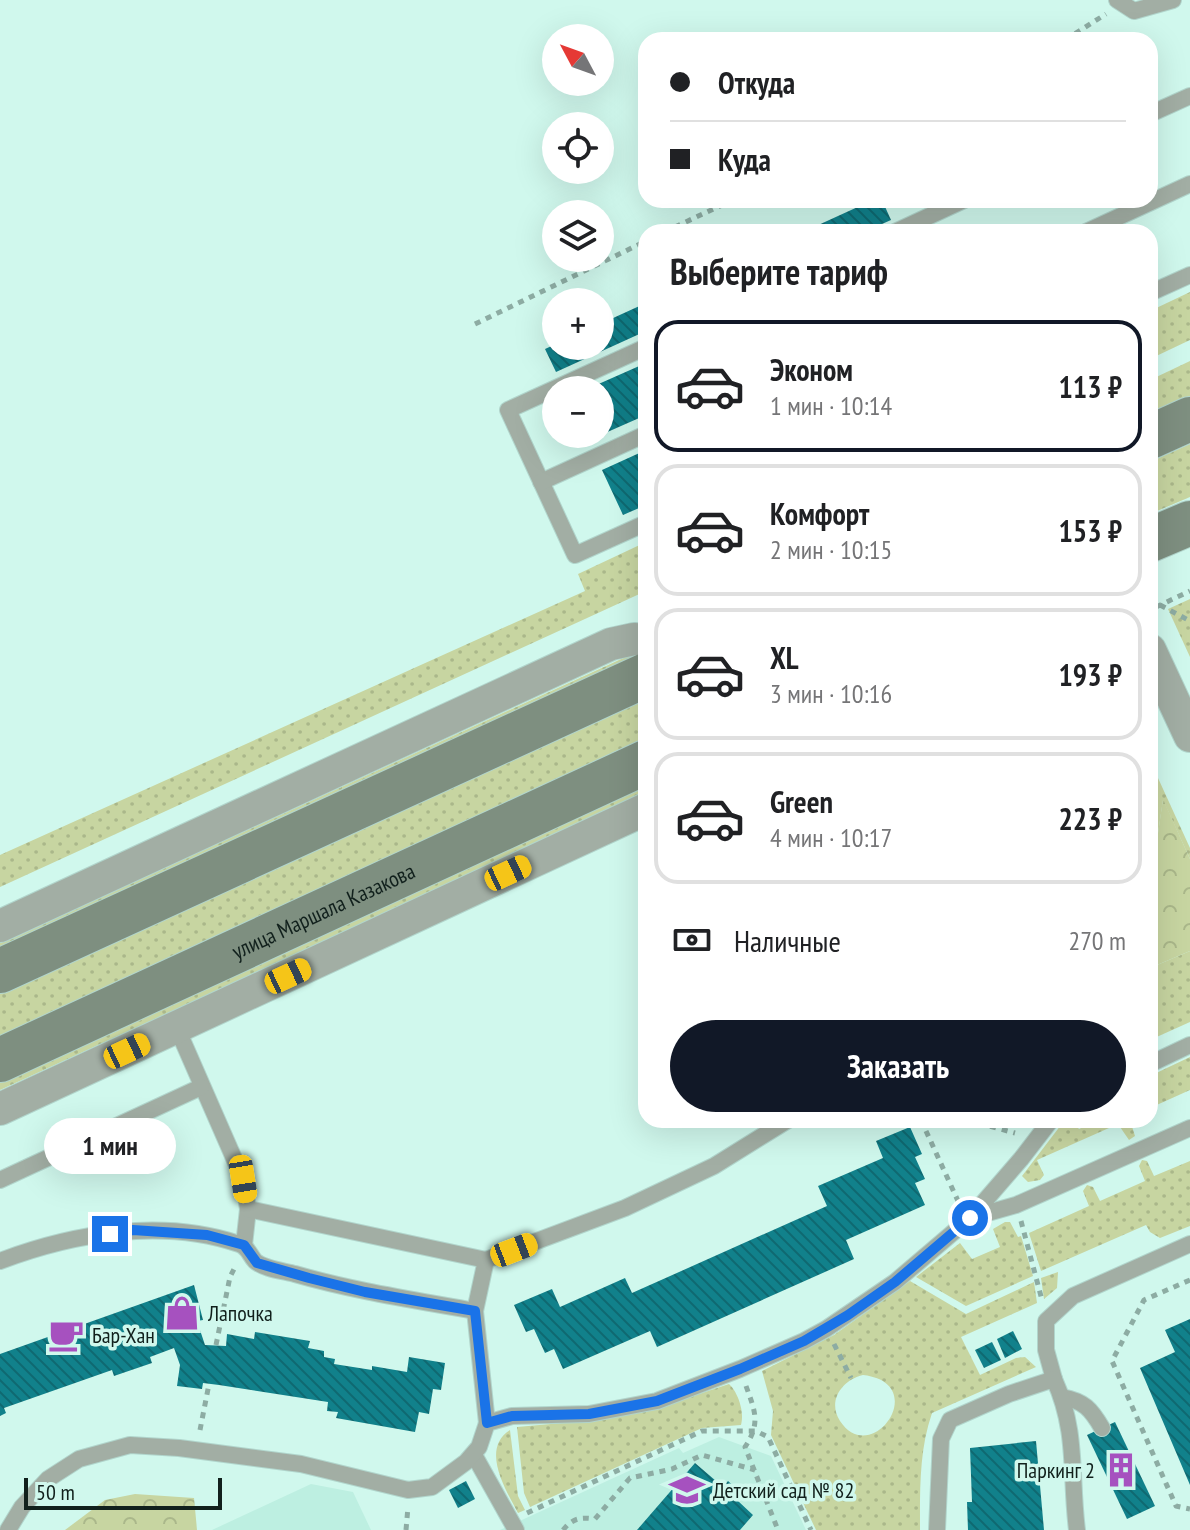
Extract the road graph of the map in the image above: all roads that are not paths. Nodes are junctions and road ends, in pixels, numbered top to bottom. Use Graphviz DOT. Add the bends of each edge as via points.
graph roads {
  1 [pos="1173,0"];
  2 [pos="1119,2"];
  3 [pos="1190,96"];
  4 [pos="1158,110"];
  5 [pos="1190,184"];
  6 [pos="1158,199"];
  7 [pos="947,208"];
  8 [pos="1138,208"];
  9 [pos="912,224"];
  10 [pos="1103,224"];
  11 [pos="1190,275"];
  12 [pos="1158,289"];
  13 [pos="638,351"];
  14 [pos="1190,419"];
  15 [pos="1158,433"];
  16 [pos="638,438"];
  17 [pos="541,482"];
  18 [pos="1190,523"];
  19 [pos="638,527"];
  20 [pos="1158,537"];
  21 [pos="638,639"];
  22 [pos="1158,667"];
  23 [pos="638,679"];
  24 [pos="1190,736"];
  25 [pos="638,766"];
  26 [pos="638,813"];
  27 [pos="0,926"];
  28 [pos="0,971"];
  29 [pos="177,1028"];
  30 [pos="1190,1045"];
  31 [pos="0,1060"];
  32 [pos="1158,1060"];
  33 [pos="201,1087"];
  34 [pos="0,1109"];
  35 [pos="775,1128"];
  36 [pos="1045,1128"];
  37 [pos="1190,1128"];
  38 [pos="0,1180"];
  39 [pos="248,1209"];
  40 [pos="970,1218"];
  41 [pos="1190,1244"];
  42 [pos="244,1245"];
  43 [pos="486,1260"];
  44 [pos="0,1261"];
  45 [pos="475,1311"];
  46 [pos="1054,1379"];
  47 [pos="1062,1397"];
  48 [pos="487,1423"];
  49 [pos="1102,1428"];
  50 [pos="474,1455"];
  51 [pos="514,1525"];
  52 [pos="8,1530"];
  53 [pos="937,1530"];
  54 [pos="1077,1530"];
  1 -- 2 [label="lane" via="1134,11"];
  3 -- 4 [label="lane"];
  5 -- 6 [label="lane"];
  7 -- 9 [label="lane"];
  8 -- 10 [label="lane"];
  11 -- 12 [label="lane"];
  13 -- 17 [label="lane" via="508,410"];
  14 -- 15 [label="main road"];
  16 -- 17 [label="lane"];
  17 -- 19 [label="lane" via="575,555"];
  18 -- 20 [label="main road"];
  21 -- 27 [label="street" via="611,644"];
  22 -- 24 [label="street"];
  23 -- 28 [label="main road"];
  25 -- 31 [label="main road, улица Маршала Казакова"];
  26 -- 29 [label="street"];
  29 -- 33 [label="lane"];
  29 -- 34 [label="street"];
  30 -- 32 [label="lane"];
  33 -- 38 [label="lane"];
  33 -- 39 [label="lane" via="243,1179"];
  35 -- 43 [label="lane" via="714,1166 625,1208"];
  36 -- 40 [label="lane"];
  37 -- 40 [label="lane" via="1016,1205"];
  39 -- 42 [label="lane"];
  39 -- 43 [label="lane"];
  40 -- 48 [label="lane" via="895,1282 826,1329 740,1369 657,1401 589,1414 512,1416"];
  41 -- 46 [label="lane" via="1057,1308 1046,1321"];
  42 -- 44 [label="lane" via="207,1235 133,1230 38,1247"];
  42 -- 45 [label="lane" via="257,1263 309,1278"];
  43 -- 45 [label="lane"];
  45 -- 48 [label="lane"];
  46 -- 47 [label="lane"];
  46 -- 53 [label="lane" via="950,1420 941,1439"];
  47 -- 49 [label="lane" via="1082,1401"];
  47 -- 54 [label="lane" via="1072,1431"];
  48 -- 50 [label="lane"];
  50 -- 51 [label="lane"];
  50 -- 52 [label="lane" via="432,1487 408,1490 301,1464 130,1445 79,1459 48,1479"];
}
